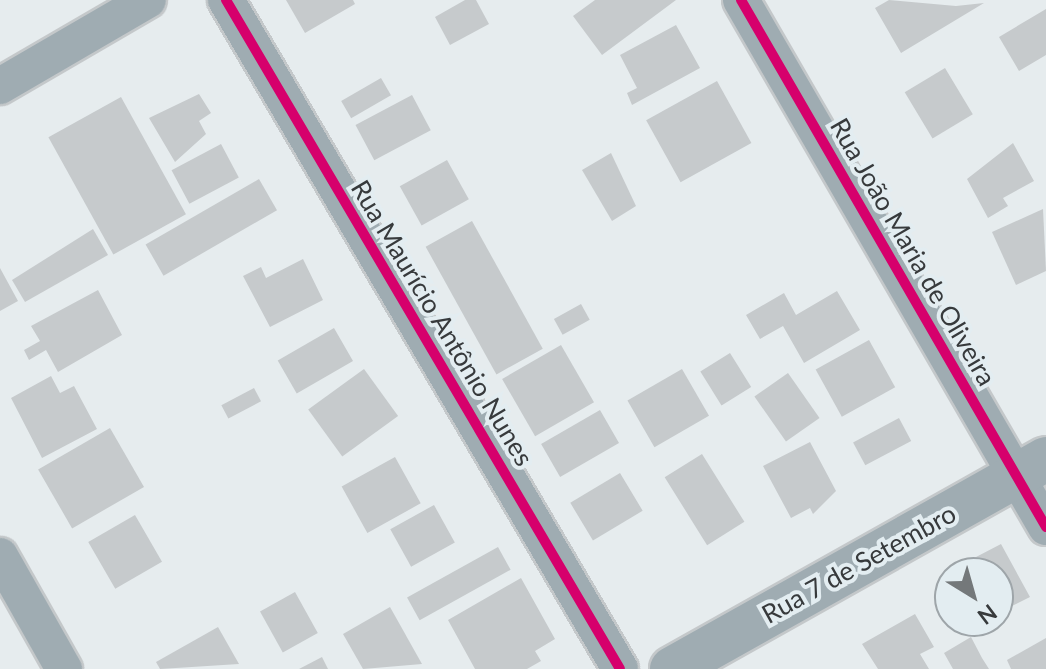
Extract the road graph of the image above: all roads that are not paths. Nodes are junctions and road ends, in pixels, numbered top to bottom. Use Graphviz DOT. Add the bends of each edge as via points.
graph roads {
  1 [pos="148,0"];
  2 [pos="226,0"];
  3 [pos="741,0"];
  4 [pos="0,86"];
  5 [pos="1032,468"];
  6 [pos="1046,527"];
  7 [pos="0,556"];
  8 [pos="64,669"];
  9 [pos="620,669"];
  10 [pos="672,669"];
  1 -- 4 [label="street"];
  2 -- 9 [label="street, Rua Maurício Antônio Nunes"];
  3 -- 5 [label="street, Rua João Maria de Oliveira"];
  5 -- 6 [label="street, Rua João Maria de Oliveira"];
  5 -- 10 [label="street, Rua 7 de Setembro"];
  7 -- 8 [label="street"];
}
